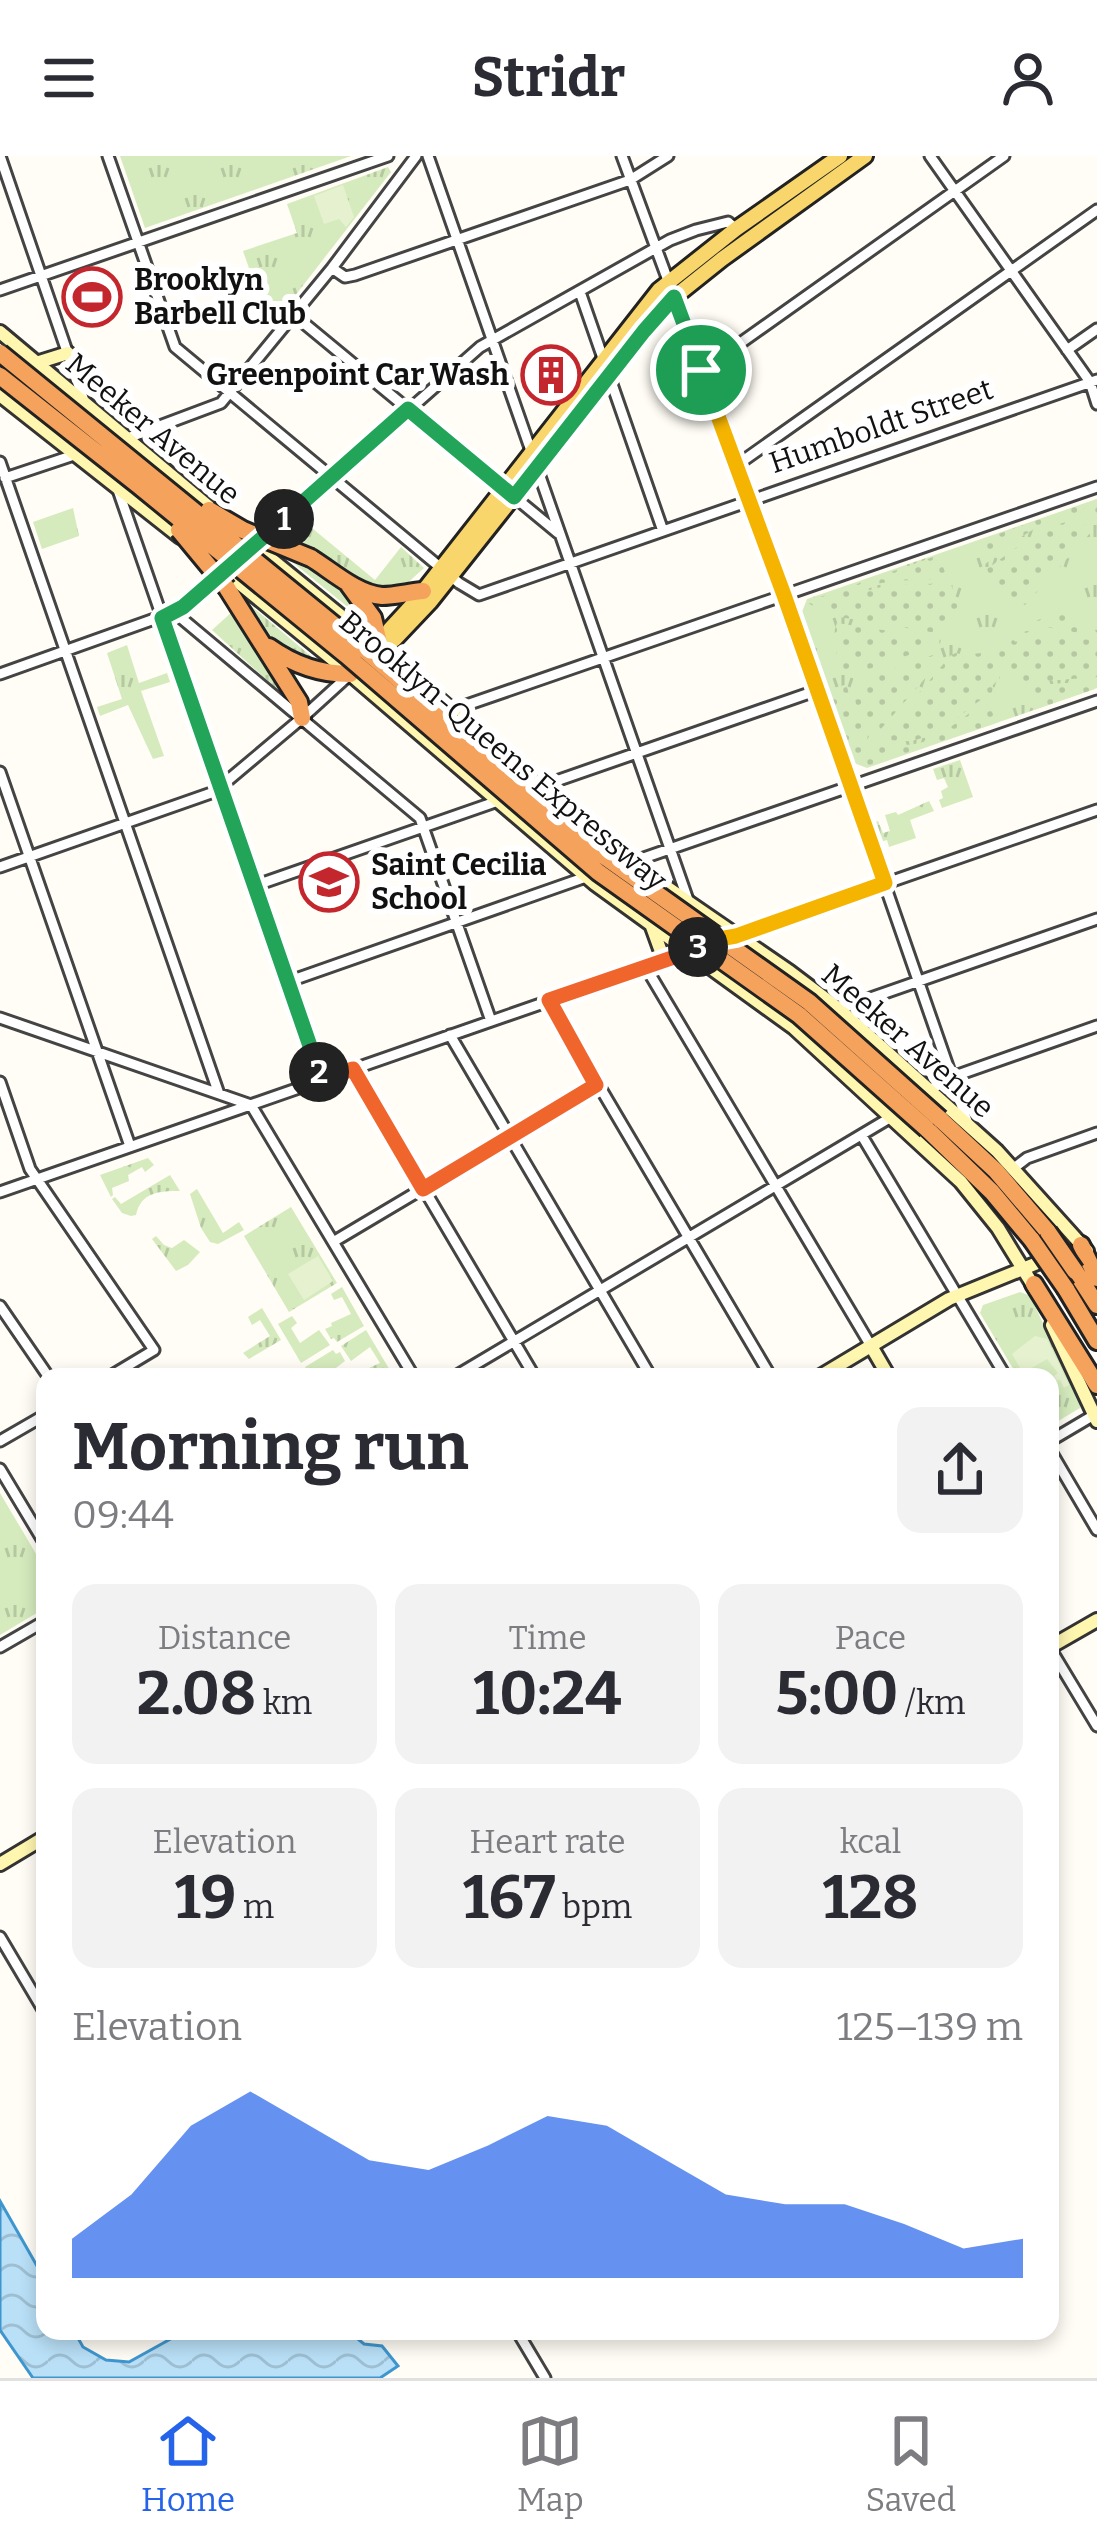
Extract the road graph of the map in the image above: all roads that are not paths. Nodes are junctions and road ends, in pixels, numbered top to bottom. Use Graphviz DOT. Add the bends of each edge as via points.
graph roads {
  1 [pos="0,156"];
  2 [pos="108,156"];
  3 [pos="388,156"];
  4 [pos="416,156"];
  5 [pos="428,156"];
  6 [pos="622,156"];
  7 [pos="668,156"];
  8 [pos="840,156"];
  9 [pos="866,156"];
  10 [pos="931,156"];
  11 [pos="1004,156"];
  12 [pos="630,181"];
  13 [pos="956,191"];
  14 [pos="1097,210"];
  15 [pos="736,229"];
  16 [pos="458,239"];
  17 [pos="138,243"];
  18 [pos="655,249"];
  19 [pos="332,268"];
  20 [pos="1012,271"];
  21 [pos="42,276"];
  22 [pos="0,290"];
  23 [pos="671,290"];
  24 [pos="580,292"];
  25 [pos="294,315"];
  26 [pos="1097,329"];
  27 [pos="0,332"];
  28 [pos="493,338"];
  29 [pos="1067,350"];
  30 [pos="0,352"];
  31 [pos="68,353"];
  32 [pos="603,359"];
  33 [pos="36,363"];
  34 [pos="701,370"];
  35 [pos="0,376"];
  36 [pos="609,376"];
  37 [pos="1093,381"];
  38 [pos="230,393"];
  39 [pos="0,395"];
  40 [pos="1097,404"];
  41 [pos="85,405"];
  42 [pos="408,409"];
  43 [pos="126,438"];
  44 [pos="532,451"];
  45 [pos="77,454"];
  46 [pos="0,462"];
  47 [pos="737,465"];
  48 [pos="538,467"];
  49 [pos="331,476"];
  50 [pos="3,479"];
  51 [pos="160,482"];
  52 [pos="138,485"];
  53 [pos="117,487"];
  54 [pos="1097,487"];
  55 [pos="509,493"];
  56 [pos="750,500"];
  57 [pos="663,532"];
  58 [pos="561,535"];
  59 [pos="255,546"];
  60 [pos="571,563"];
  61 [pos="225,569"];
  62 [pos="446,571"];
  63 [pos="340,577"];
  64 [pos="423,591"];
  65 [pos="784,595"];
  66 [pos="174,612"];
  67 [pos="162,618"];
  68 [pos="253,630"];
  69 [pos="380,647"];
  70 [pos="65,651"];
  71 [pos="603,658"];
  72 [pos="0,674"];
  73 [pos="350,674"];
  74 [pos="818,691"];
  75 [pos="1097,701"];
  76 [pos="452,710"];
  77 [pos="302,718"];
  78 [pos="637,754"];
  79 [pos="0,772"];
  80 [pos="540,786"];
  81 [pos="851,786"];
  82 [pos="220,788"];
  83 [pos="499,800"];
  84 [pos="1097,810"];
  85 [pos="125,824"];
  86 [pos="423,827"];
  87 [pos="670,849"];
  88 [pos="29,857"];
  89 [pos="630,863"];
  90 [pos="0,867"];
  91 [pos="586,877"];
  92 [pos="885,883"];
  93 [pos="254,886"];
  94 [pos="690,905"];
  95 [pos="1097,920"];
  96 [pos="456,923"];
  97 [pos="650,923"];
  98 [pos="736,936"];
  99 [pos="689,952"];
  100 [pos="664,961"];
  101 [pos="645,966"];
  102 [pos="919,981"];
  103 [pos="287,982"];
  104 [pos="549,1000"];
  105 [pos="838,1009"];
  106 [pos="0,1018"];
  107 [pos="490,1021"];
  108 [pos="1097,1026"];
  109 [pos="450,1035"];
  110 [pos="97,1052"];
  111 [pos="353,1069"];
  112 [pos="952,1076"];
  113 [pos="322,1079"];
  114 [pos="0,1082"];
  115 [pos="596,1085"];
  116 [pos="929,1089"];
  117 [pos="206,1090"];
  118 [pos="219,1094"];
  119 [pos="251,1105"];
  120 [pos="215,1117"];
  121 [pos="892,1117"];
  122 [pos="933,1124"];
  123 [pos="968,1124"];
  124 [pos="1097,1133"];
  125 [pos="862,1136"];
  126 [pos="510,1137"];
  127 [pos="130,1146"];
  128 [pos="1014,1168"];
  129 [pos="37,1179"];
  130 [pos="776,1187"];
  131 [pos="423,1189"];
  132 [pos="0,1192"];
  133 [pos="1040,1236"];
  134 [pos="688,1239"];
  135 [pos="333,1242"];
  136 [pos="1087,1243"];
  137 [pos="1097,1260"];
  138 [pos="1029,1276"];
  139 [pos="1097,1278"];
  140 [pos="601,1290"];
  141 [pos="958,1296"];
  142 [pos="1097,1305"];
  143 [pos="0,1306"];
  144 [pos="514,1342"];
  145 [pos="1097,1342"];
  146 [pos="871,1346"];
  147 [pos="43,1368"];
  148 [pos="124,1368"];
  149 [pos="409,1368"];
  150 [pos="469,1368"];
  151 [pos="530,1368"];
  152 [pos="646,1368"];
  153 [pos="766,1368"];
  154 [pos="834,1368"];
  155 [pos="884,1368"];
  156 [pos="1001,1368"];
  157 [pos="1097,1385"];
  158 [pos="1095,1418"];
  159 [pos="36,1420"];
  160 [pos="1059,1440"];
  161 [pos="0,1441"];
  162 [pos="1059,1461"];
  163 [pos="0,1469"];
  164 [pos="36,1529"];
  165 [pos="1097,1530"];
  166 [pos="1097,1620"];
  167 [pos="36,1626"];
  168 [pos="1059,1643"];
  169 [pos="0,1647"];
  170 [pos="1059,1663"];
  171 [pos="1097,1726"];
  172 [pos="36,1842"];
  173 [pos="0,1864"];
  174 [pos="0,1937"];
  175 [pos="36,1999"];
  176 [pos="522,2340"];
  177 [pos="545,2378"];
  1 -- 21 [label="street"];
  2 -- 17 [label="street"];
  3 -- 17 [label="street"];
  4 -- 19 [label="street"];
  5 -- 16 [label="street"];
  6 -- 12 [label="street"];
  7 -- 12 [label="street"];
  8 -- 15 [label="main road"];
  9 -- 23 [label="main road"];
  10 -- 13 [label="street"];
  11 -- 13 [label="street"];
  12 -- 16 [label="street"];
  12 -- 18 [label="street"];
  13 -- 20 [label="street"];
  13 -- 34 [label="street"];
  14 -- 20 [label="street"];
  15 -- 18 [label="street" via="728,222"];
  15 -- 23 [label="main road"];
  16 -- 19 [label="street" via="355,275"];
  16 -- 28 [label="street"];
  17 -- 21 [label="street"];
  17 -- 38 [label="street" via="175,347"];
  18 -- 23 [label="street"];
  18 -- 24 [label="street"];
  19 -- 25 [label="street"];
  20 -- 29 [label="street"];
  20 -- 47 [label="street"];
  21 -- 22 [label="street"];
  21 -- 31 [label="street"];
  23 -- 32 [label="main road"];
  23 -- 34 [label="street"];
  23 -- 36 [label="main road"];
  24 -- 28 [label="street"];
  24 -- 32 [label="street"];
  25 -- 38 [label="street"];
  25 -- 42 [label="street"];
  26 -- 29 [label="street"];
  27 -- 33 [label="main road, Meeker Avenue"];
  28 -- 42 [label="street"];
  28 -- 44 [label="street"];
  29 -- 37 [label="street"];
  30 -- 51 [label="highway, Brooklyn-Queens Expressway, bridge"];
  31 -- 33 [label="main road"];
  31 -- 41 [label="street"];
  32 -- 36 [label="street"];
  32 -- 44 [label="main road"];
  33 -- 41 [label="main road, Meeker Avenue"];
  34 -- 47 [label="street"];
  35 -- 52 [label="highway, Brooklyn-Queens Expressway, bridge"];
  36 -- 48 [label="main road"];
  36 -- 57 [label="street"];
  37 -- 40 [label="street"];
  37 -- 56 [label="street, Humboldt Street"];
  38 -- 43 [label="street"];
  38 -- 49 [label="street"];
  39 -- 45 [label="main road"];
  41 -- 43 [label="main road, Meeker Avenue"];
  42 -- 49 [label="street"];
  42 -- 55 [label="street"];
  43 -- 45 [label="street"];
  43 -- 59 [label="main road, Meeker Avenue"];
  44 -- 48 [label="street"];
  44 -- 55 [label="main road"];
  45 -- 50 [label="street"];
  45 -- 53 [label="main road"];
  46 -- 50 [label="street"];
  47 -- 56 [label="street"];
  48 -- 55 [label="main road"];
  48 -- 58 [label="street"];
  49 -- 59 [label="street"];
  49 -- 62 [label="street"];
  50 -- 70 [label="street"];
  51 -- 63 [label="highway, bridge"];
  51 -- 122 [label="highway, Brooklyn-Queens Expressway, bridge" via="601,854 833,1022"];
  52 -- 68 [label="highway, bridge" via="216,572"];
  52 -- 122 [label="highway, Brooklyn-Queens Expressway, bridge" via="586,862 800,1015"];
  53 -- 61 [label="main road"];
  53 -- 67 [label="street"];
  54 -- 65 [label="street"];
  55 -- 58 [label="street"];
  55 -- 62 [label="main road"];
  56 -- 57 [label="street, Humboldt Street"];
  56 -- 65 [label="street"];
  57 -- 60 [label="street, Humboldt Street"];
  58 -- 60 [label="street"];
  59 -- 61 [label="street"];
  59 -- 69 [label="main road, Meeker Avenue"];
  60 -- 62 [label="street, Humboldt Street" via="478,596"];
  60 -- 71 [label="street"];
  61 -- 66 [label="street"];
  61 -- 73 [label="main road"];
  62 -- 64 [label="main road"];
  62 -- 69 [label="main road" via="404,630"];
  63 -- 64 [label="highway" via="379,595"];
  63 -- 69 [label="highway" via="369,611"];
  64 -- 69 [label="main road"];
  65 -- 71 [label="street"];
  65 -- 74 [label="street"];
  66 -- 67 [label="street"];
  66 -- 77 [label="street"];
  67 -- 70 [label="street"];
  67 -- 82 [label="street"];
  68 -- 73 [label="highway" via="295,663"];
  68 -- 77 [label="highway"];
  69 -- 73 [label="main road"];
  69 -- 76 [label="main road, Meeker Avenue"];
  70 -- 72 [label="street"];
  70 -- 85 [label="street"];
  71 -- 76 [label="street"];
  71 -- 78 [label="street"];
  73 -- 77 [label="street"];
  73 -- 83 [label="main road"];
  74 -- 78 [label="street"];
  74 -- 81 [label="street"];
  75 -- 81 [label="street"];
  76 -- 80 [label="main road, Meeker Avenue"];
  77 -- 82 [label="street"];
  77 -- 86 [label="street"];
  78 -- 80 [label="street"];
  78 -- 87 [label="street"];
  79 -- 88 [label="street"];
  80 -- 83 [label="street"];
  80 -- 89 [label="main road, Meeker Avenue"];
  81 -- 87 [label="street"];
  81 -- 92 [label="street"];
  82 -- 85 [label="street"];
  82 -- 93 [label="street"];
  83 -- 86 [label="street"];
  83 -- 91 [label="main road"];
  84 -- 92 [label="street"];
  85 -- 88 [label="street"];
  85 -- 118 [label="street"];
  86 -- 93 [label="street"];
  86 -- 96 [label="street"];
  87 -- 89 [label="street"];
  87 -- 94 [label="street"];
  88 -- 90 [label="street"];
  88 -- 110 [label="street"];
  89 -- 94 [label="main road, Meeker Avenue"];
  91 -- 96 [label="street"];
  91 -- 97 [label="main road"];
  92 -- 98 [label="street"];
  92 -- 102 [label="street"];
  93 -- 103 [label="street"];
  94 -- 98 [label="main road, Meeker Avenue"];
  95 -- 102 [label="street"];
  96 -- 103 [label="street"];
  96 -- 107 [label="street"];
  97 -- 99 [label="main road"];
  97 -- 100 [label="main road"];
  98 -- 99 [label="street" via="720,950"];
  98 -- 105 [label="main road, Meeker Avenue"];
  99 -- 100 [label="street"];
  99 -- 121 [label="main road" via="780,1016"];
  100 -- 101 [label="street"];
  101 -- 104 [label="street"];
  101 -- 130 [label="street"];
  102 -- 105 [label="street"];
  102 -- 112 [label="street"];
  103 -- 113 [label="street"];
  104 -- 107 [label="street"];
  104 -- 115 [label="street"];
  105 -- 116 [label="main road, Meeker Avenue"];
  106 -- 110 [label="street"];
  107 -- 109 [label="street"];
  108 -- 112 [label="street"];
  109 -- 111 [label="street"];
  109 -- 126 [label="street"];
  110 -- 117 [label="street"];
  110 -- 127 [label="street"];
  111 -- 113 [label="street"];
  111 -- 131 [label="street"];
  112 -- 116 [label="street"];
  112 -- 123 [label="street"];
  113 -- 119 [label="street"];
  114 -- 129 [label="street"];
  115 -- 126 [label="street"];
  115 -- 134 [label="street"];
  116 -- 121 [label="street"];
  116 -- 123 [label="main road, Meeker Avenue"];
  117 -- 118 [label="street"];
  117 -- 120 [label="street"];
  118 -- 119 [label="street"];
  119 -- 120 [label="street"];
  119 -- 135 [label="street"];
  120 -- 127 [label="street"];
  121 -- 125 [label="street"];
  121 -- 138 [label="main road" via="971,1193"];
  122 -- 133 [label="highway, Brooklyn-Queens Expressway" via="996,1172"];
  123 -- 128 [label="main road, Meeker Avenue"];
  124 -- 128 [label="street"];
  125 -- 130 [label="street"];
  125 -- 141 [label="street"];
  126 -- 131 [label="street"];
  126 -- 140 [label="street"];
  127 -- 129 [label="street"];
  128 -- 136 [label="main road, Meeker Avenue"];
  129 -- 132 [label="street"];
  129 -- 148 [label="street" via="154,1350"];
  130 -- 134 [label="street"];
  130 -- 146 [label="street"];
  131 -- 135 [label="street"];
  131 -- 144 [label="street"];
  133 -- 142 [label="highway, Brooklyn-Queens Expressway, bridge"];
  133 -- 145 [label="highway, Brooklyn-Queens Expressway, bridge"];
  134 -- 140 [label="street"];
  134 -- 153 [label="street"];
  135 -- 149 [label="street"];
  136 -- 137 [label="main road, Meeker Avenue"];
  136 -- 138 [label="main road"];
  136 -- 139 [label="highway"];
  138 -- 141 [label="main road"];
  138 -- 157 [label="highway"];
  138 -- 158 [label="main road"];
  140 -- 144 [label="street"];
  140 -- 152 [label="street"];
  141 -- 146 [label="main road"];
  141 -- 156 [label="street"];
  143 -- 147 [label="street"];
  144 -- 150 [label="street"];
  144 -- 151 [label="street"];
  146 -- 154 [label="main road"];
  146 -- 155 [label="main road"];
  158 -- 160 [label="street"];
  159 -- 161 [label="street"];
  162 -- 165 [label="street"];
  163 -- 164 [label="street"];
  166 -- 168 [label="main road"];
  167 -- 169 [label="street"];
  170 -- 171 [label="street"];
  172 -- 173 [label="main road"];
  174 -- 175 [label="street"];
  176 -- 177 [label="street"];
}
